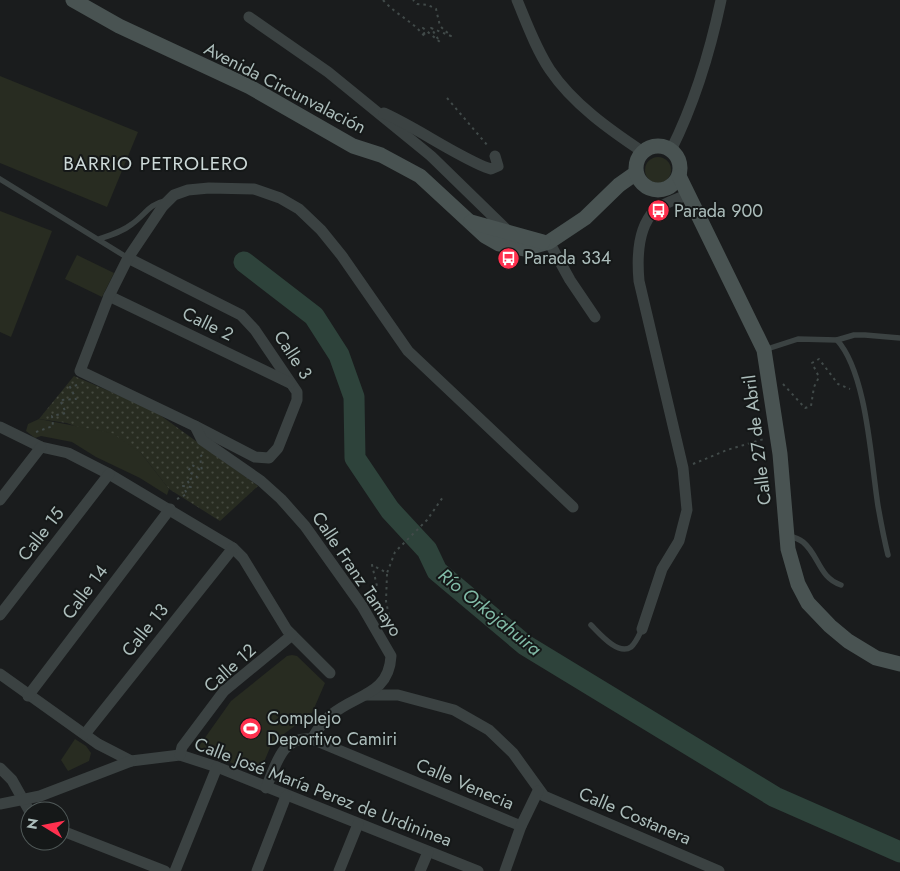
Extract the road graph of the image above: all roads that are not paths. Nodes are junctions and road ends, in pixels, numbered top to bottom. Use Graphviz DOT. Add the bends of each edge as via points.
graph roads {
  1 [pos="73,0"];
  2 [pos="517,0"];
  3 [pos="720,0"];
  4 [pos="249,17"];
  5 [pos="369,107"];
  6 [pos="671,150"];
  7 [pos="643,152"];
  8 [pos="495,156"];
  9 [pos="636,173"];
  10 [pos="679,176"];
  11 [pos="0,179"];
  12 [pos="688,194"];
  13 [pos="169,200"];
  14 [pos="508,238"];
  15 [pos="99,239"];
  16 [pos="546,242"];
  17 [pos="128,258"];
  18 [pos="109,296"];
  19 [pos="595,317"];
  20 [pos="900,338"];
  21 [pos="837,340"];
  22 [pos="764,350"];
  23 [pos="292,384"];
  24 [pos="195,426"];
  25 [pos="0,427"];
  26 [pos="41,447"];
  27 [pos="109,474"];
  28 [pos="0,500"];
  29 [pos="573,507"];
  30 [pos="170,509"];
  31 [pos="787,535"];
  32 [pos="233,548"];
  33 [pos="888,555"];
  34 [pos="841,586"];
  35 [pos="0,615"];
  36 [pos="591,625"];
  37 [pos="642,629"];
  38 [pos="292,636"];
  39 [pos="900,664"];
  40 [pos="330,673"];
  41 [pos="0,674"];
  42 [pos="366,695"];
  43 [pos="28,696"];
  44 [pos="85,734"];
  45 [pos="312,739"];
  46 [pos="180,756"];
  47 [pos="131,761"];
  48 [pos="217,767"];
  49 [pos="0,768"];
  50 [pos="266,788"];
  51 [pos="538,791"];
  52 [pos="286,796"];
  53 [pos="23,800"];
  54 [pos="0,804"];
  55 [pos="358,824"];
  56 [pos="522,826"];
  57 [pos="70,834"];
  58 [pos="428,852"];
  59 [pos="165,871"];
  60 [pos="175,871"];
  61 [pos="257,871"];
  62 [pos="339,871"];
  63 [pos="420,871"];
  64 [pos="478,871"];
  65 [pos="505,871"];
  66 [pos="719,871"];
  1 -- 14 [label="main road, Avenida Circunvalación" via="119,26 250,88 353,146 400,164 420,176 471,222"];
  2 -- 7 [label="street" via="534,42 560,84 614,133"];
  3 -- 6 [label="street" via="703,73"];
  4 -- 5 [label="street" via="328,72"];
  5 -- 8 [label="street" via="413,126 485,167 492,169 498,166"];
  5 -- 14 [label="street" via="431,156"];
  6 -- 7 [label="main road" via="657,146"];
  6 -- 10 [label="main road" via="680,161"];
  7 -- 9 [label="main road" via="637,162"];
  9 -- 10 [label="main road" via="644,185 657,191 670,187"];
  9 -- 16 [label="main road" via="584,218"];
  10 -- 12 [label="main road, Calle 27 de Abril"];
  11 -- 15 [label="lane"];
  12 -- 22 [label="main road, Calle 27 de Abril"];
  12 -- 37 [label="street" via="653,212 640,238 637,258 639,281 683,468 687,510 675,551 662,569"];
  13 -- 15 [label="lane" via="151,206 121,232"];
  13 -- 17 [label="street" via="154,216"];
  13 -- 29 [label="street" via="188,190 254,189 280,198 299,210 342,256 408,351"];
  14 -- 16 [label="main road, Avenida Circunvalación"];
  15 -- 17 [label="lane"];
  16 -- 19 [label="street"];
  17 -- 18 [label="street"];
  17 -- 23 [label="street, Calle 3" via="241,315 256,330"];
  18 -- 23 [label="street, Calle 2"];
  18 -- 24 [label="street, Calle Franz Tamayo" via="80,371"];
  20 -- 21 [label="lane" via="854,335"];
  21 -- 22 [label="lane" via="798,339"];
  21 -- 33 [label="lane" via="851,360 870,438"];
  22 -- 31 [label="main road, Calle 27 de Abril" via="780,454"];
  23 -- 24 [label="street, Calle 3" via="298,400 278,448 269,458 255,456"];
  24 -- 42 [label="street, Calle Franz Tamayo" via="202,440 281,499 305,526 362,606 391,656 388,675"];
  25 -- 26 [label="street"];
  26 -- 27 [label="street" via="68,453"];
  26 -- 28 [label="street"];
  27 -- 30 [label="street"];
  27 -- 35 [label="street, Calle 15"];
  30 -- 32 [label="street"];
  30 -- 43 [label="street, Calle 14"];
  31 -- 34 [label="lane" via="806,545 820,568 832,582"];
  31 -- 39 [label="main road, Calle 27 de Abril" via="791,563 808,603 848,641 876,658"];
  32 -- 38 [label="street" via="243,558"];
  32 -- 44 [label="street, Calle 13"];
  36 -- 37 [label="lane" via="613,644 624,648 634,645"];
  38 -- 40 [label="street"];
  38 -- 46 [label="street, Calle 12" via="224,691 182,747"];
  41 -- 43 [label="street"];
  42 -- 45 [label="street, Calle Franz Tamayo" via="330,715"];
  42 -- 51 [label="street" via="398,695 454,710 489,730 525,768"];
  43 -- 44 [label="street"];
  44 -- 47 [label="street"];
  45 -- 50 [label="street" via="303,738 281,751"];
  45 -- 56 [label="street, Calle Venecia"];
  46 -- 47 [label="street, Calle José María Perez de Urdininea"];
  46 -- 48 [label="street, Calle José María Perez de Urdininea"];
  47 -- 53 [label="street, Calle José María Perez de Urdininea"];
  48 -- 50 [label="street, Calle José María Perez de Urdininea"];
  48 -- 60 [label="street"];
  49 -- 53 [label="street" via="12,780"];
  50 -- 52 [label="street, Calle José María Perez de Urdininea"];
  51 -- 56 [label="street"];
  51 -- 66 [label="street, Calle Costanera"];
  52 -- 55 [label="street, Calle José María Perez de Urdininea"];
  52 -- 61 [label="street"];
  53 -- 54 [label="street, Calle José María Perez de Urdininea"];
  55 -- 58 [label="street, Calle José María Perez de Urdininea"];
  55 -- 62 [label="street"];
  56 -- 65 [label="street"];
  57 -- 59 [label="street"];
  58 -- 63 [label="street"];
  58 -- 64 [label="street, Calle José María Perez de Urdininea"];
}
